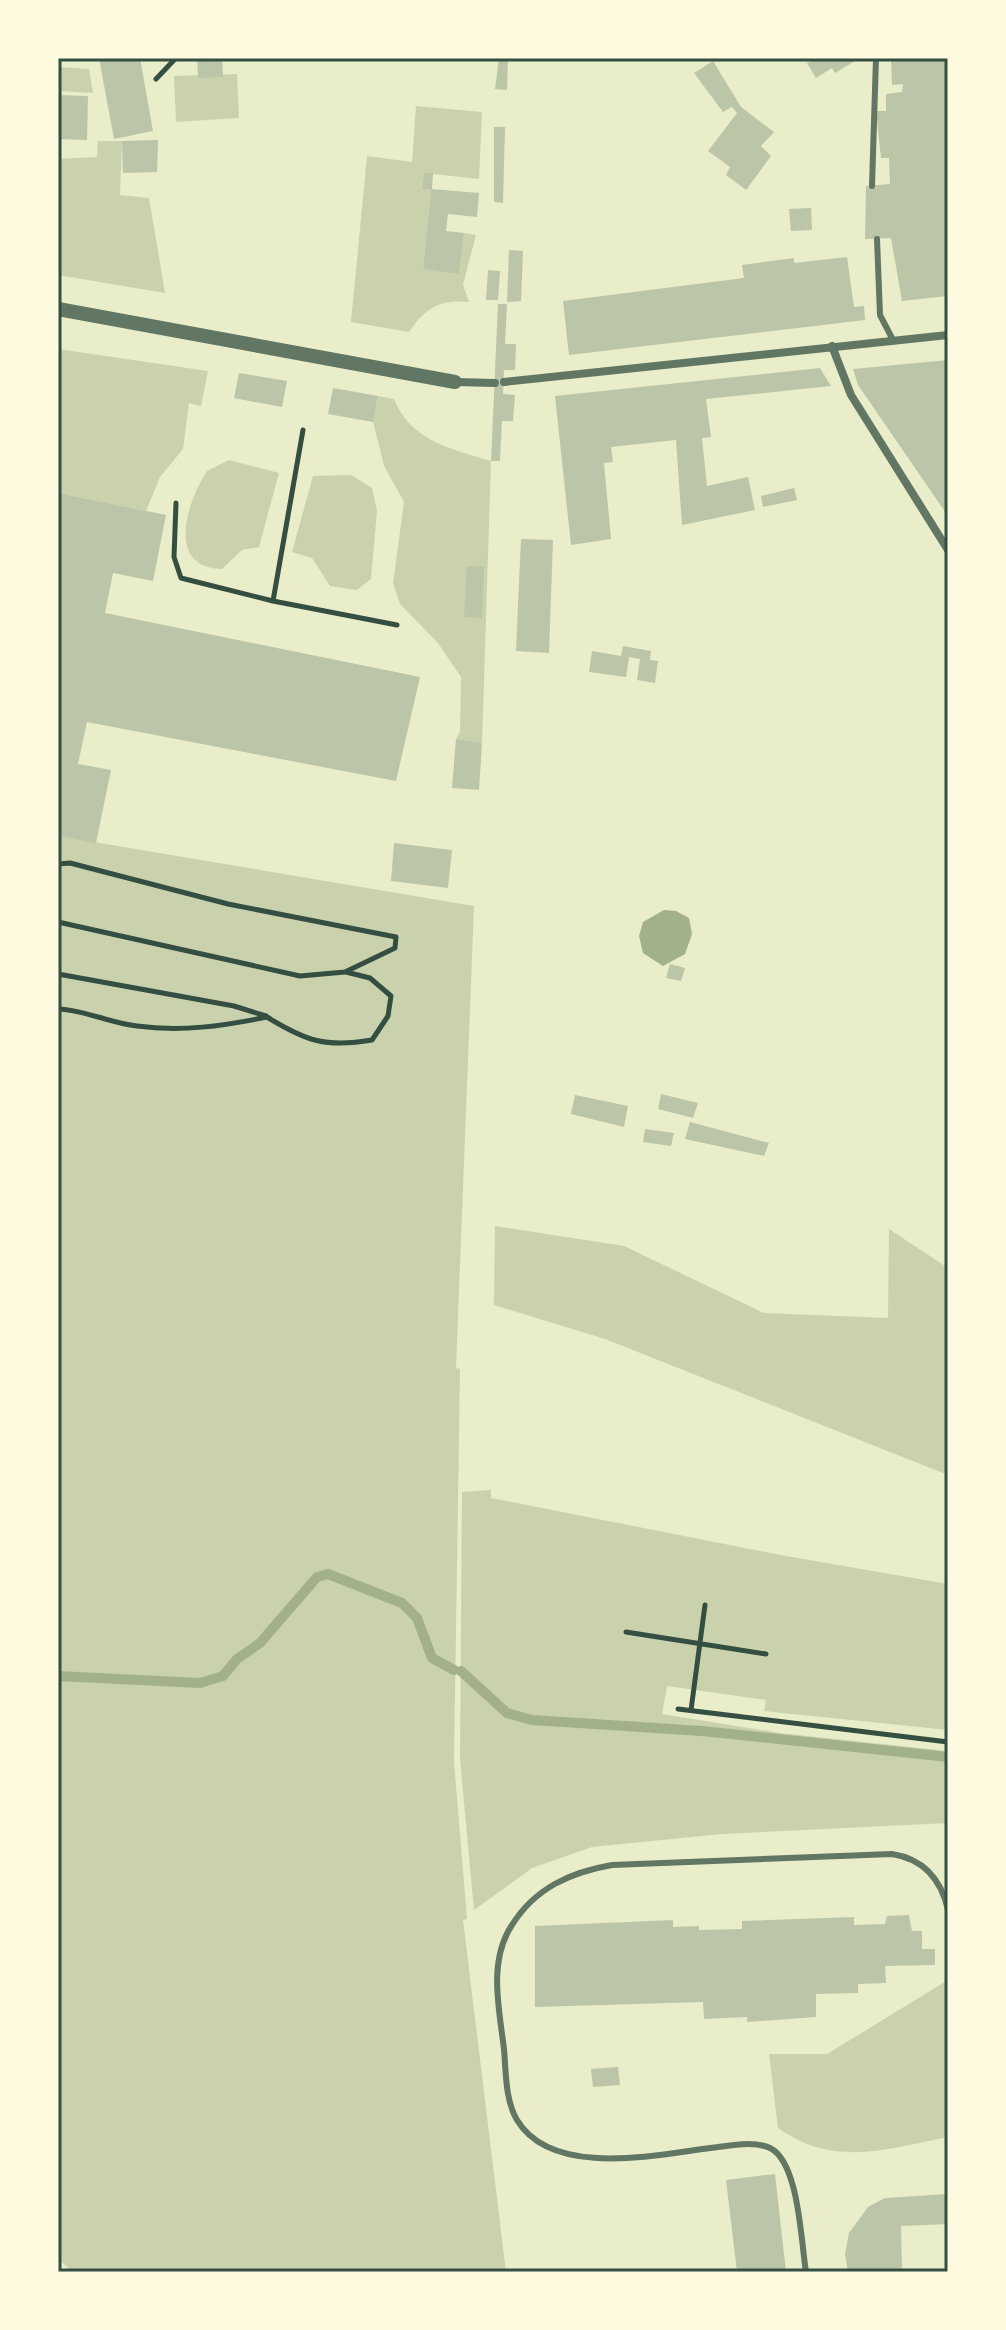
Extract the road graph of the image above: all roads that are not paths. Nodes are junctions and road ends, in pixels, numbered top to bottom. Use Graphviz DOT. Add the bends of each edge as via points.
graph roads {
  1 [pos="876,58"];
  2 [pos="872,186"];
  3 [pos="877,239"];
  4 [pos="58,309"];
  5 [pos="948,335"];
  6 [pos="893,340"];
  7 [pos="832,346"];
  8 [pos="455,382"];
  9 [pos="948,550"];
  10 [pos="948,1910"];
  11 [pos="806,2272"];
  1 -- 2 [label="lane"];
  3 -- 6 [label="lane" via="880,315"];
  4 -- 8 [label="street"];
  5 -- 6 [label="street"];
  6 -- 7 [label="street"];
  7 -- 8 [label="street" via="499,383"];
  7 -- 9 [label="street" via="851,395"];
  10 -- 11 [label="lane" via="933,1875 916,1861 892,1854 612,1865 585,1869 552,1885 520,1913 504,1937 497,1970 499,1999 508,2087 518,2122 563,2152 596,2159 742,2145 771,2148 791,2173"];
}
